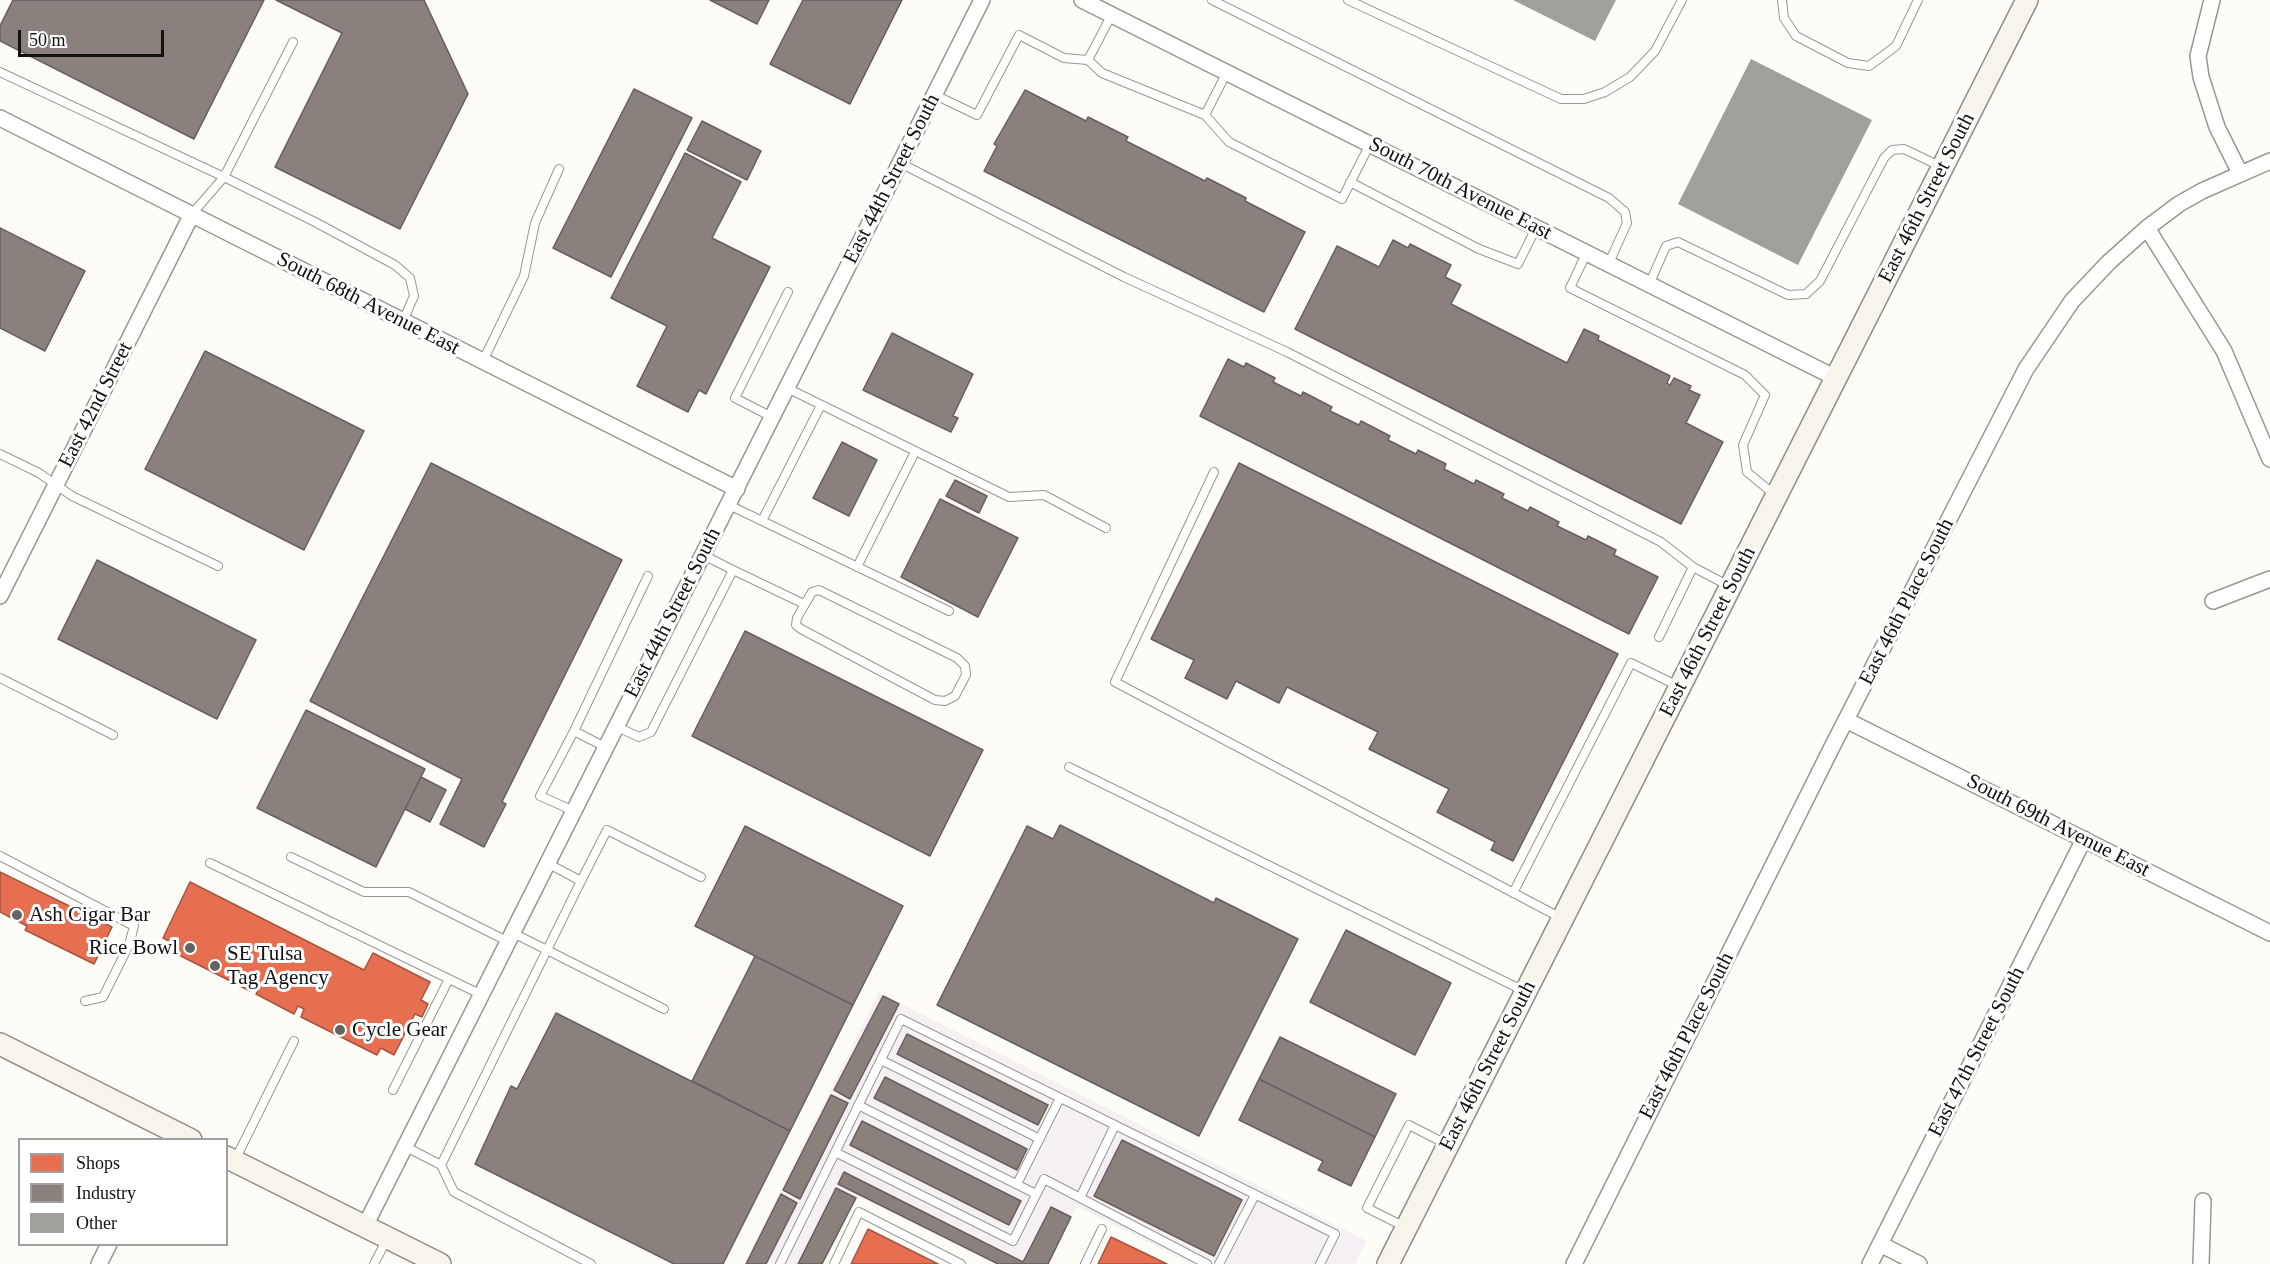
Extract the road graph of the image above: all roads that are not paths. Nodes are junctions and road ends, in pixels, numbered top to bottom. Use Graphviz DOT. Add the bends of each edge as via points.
graph roads {
  1 [pos="982,0"];
  2 [pos="1212,0"];
  3 [pos="1348,0"];
  4 [pos="1682,0"];
  5 [pos="1782,0"];
  6 [pos="1918,0"];
  7 [pos="2027,0"];
  8 [pos="2212,0"];
  9 [pos="1092,2"];
  10 [pos="1112,16"];
  11 [pos="293,42"];
  12 [pos="1088,60"];
  13 [pos="0,72"];
  14 [pos="1227,72"];
  15 [pos="935,95"];
  16 [pos="1205,115"];
  17 [pos="0,118"];
  18 [pos="1370,144"];
  19 [pos="2270,162"];
  20 [pos="900,163"];
  21 [pos="1943,168"];
  22 [pos="560,169"];
  23 [pos="2240,173"];
  24 [pos="224,177"];
  25 [pos="1350,182"];
  26 [pos="192,214"];
  27 [pos="1536,228"];
  28 [pos="2147,228"];
  29 [pos="1586,254"];
  30 [pos="1608,265"];
  31 [pos="1649,285"];
  32 [pos="788,292"];
  33 [pos="403,321"];
  34 [pos="483,362"];
  35 [pos="1838,379"];
  36 [pos="787,388"];
  37 [pos="821,405"];
  38 [pos="772,417"];
  39 [pos="2266,436"];
  40 [pos="915,452"];
  41 [pos="0,454"];
  42 [pos="2270,459"];
  43 [pos="1214,472"];
  44 [pos="56,485"];
  45 [pos="737,489"];
  46 [pos="1776,496"];
  47 [pos="729,505"];
  48 [pos="762,521"];
  49 [pos="1106,528"];
  50 [pos="703,555"];
  51 [pos="218,566"];
  52 [pos="857,567"];
  53 [pos="1693,567"];
  54 [pos="733,570"];
  55 [pos="648,576"];
  56 [pos="2270,579"];
  57 [pos="1731,587"];
  58 [pos="0,596"];
  59 [pos="2213,601"];
  60 [pos="804,604"];
  61 [pos="949,611"];
  62 [pos="1659,637"];
  63 [pos="0,678"];
  64 [pos="1680,687"];
  65 [pos="1846,720"];
  66 [pos="615,726"];
  67 [pos="574,731"];
  68 [pos="113,735"];
  69 [pos="605,747"];
  70 [pos="1069,767"];
  71 [pos="574,811"];
  72 [pos="2084,839"];
  73 [pos="0,856"];
  74 [pos="291,857"];
  75 [pos="210,863"];
  76 [pos="547,864"];
  77 [pos="701,877"];
  78 [pos="581,881"];
  79 [pos="1513,893"];
  80 [pos="1562,919"];
  81 [pos="2270,933"];
  82 [pos="511,938"];
  83 [pos="547,950"];
  84 [pos="449,979"];
  85 [pos="1526,992"];
  86 [pos="482,995"];
  87 [pos="85,1001"];
  88 [pos="664,1009"];
  89 [pos="294,1041"];
  90 [pos="0,1044"];
  91 [pos="881,1060"];
  92 [pos="393,1090"];
  93 [pos="1060,1098"];
  94 [pos="858,1105"];
  95 [pos="1115,1125"];
  96 [pos="165,1134"];
  97 [pos="182,1138"];
  98 [pos="1040,1139"];
  99 [pos="1448,1145"];
  100 [pos="406,1147"];
  101 [pos="835,1152"];
  102 [pos="230,1159"];
  103 [pos="441,1165"];
  104 [pos="1017,1184"];
  105 [pos="1036,1194"];
  106 [pos="1255,1195"];
  107 [pos="1080,1198"];
  108 [pos="2203,1201"];
  109 [pos="365,1226"];
  110 [pos="1406,1228"];
  111 [pos="1102,1229"];
  112 [pos="387,1238"];
  113 [pos="1880,1244"];
  114 [pos="108,1246"];
  115 [pos="99,1264"];
  116 [pos="374,1264"];
  117 [pos="440,1264"];
  118 [pos="591,1264"];
  119 [pos="780,1264"];
  120 [pos="834,1264"];
  121 [pos="961,1264"];
  122 [pos="1084,1264"];
  123 [pos="1206,1264"];
  124 [pos="1219,1264"];
  125 [pos="1320,1264"];
  126 [pos="1388,1264"];
  127 [pos="1574,1264"];
  128 [pos="1870,1264"];
  129 [pos="1919,1264"];
  130 [pos="2201,1264"];
  1 -- 15 [label="street, East 44th Street South"];
  2 -- 30 [label="lane" via="1609,198 1625,212 1627,223"];
  3 -- 4 [label="lane" via="1561,99 1584,99 1630,77 1656,51"];
  5 -- 6 [label="lane" via="1784,18 1796,36 1848,63 1869,66 1896,45"];
  7 -- 21 [label="street, East 46th Street South"];
  8 -- 23 [label="street" via="2198,56 2200,77 2217,127"];
  9 -- 10 [label="street, South 70th Avenue East"];
  10 -- 12 [label="lane"];
  10 -- 14 [label="street, South 70th Avenue East"];
  11 -- 24 [label="lane"];
  12 -- 15 [label="lane" via="1064,58 1019,35 977,115"];
  12 -- 16 [label="lane" via="1102,73"];
  13 -- 24 [label="lane"];
  14 -- 16 [label="lane"];
  14 -- 18 [label="street, South 70th Avenue East"];
  15 -- 20 [label="street, East 44th Street South"];
  16 -- 25 [label="lane" via="1229,142 1342,198"];
  17 -- 26 [label="street, South 68th Avenue East"];
  18 -- 25 [label="lane"];
  18 -- 27 [label="street, South 70th Avenue East"];
  19 -- 23 [label="street, East 46th Place South"];
  20 -- 36 [label="street, East 44th Street South"];
  20 -- 53 [label="lane" via="1124,277 1287,352 1661,542"];
  21 -- 31 [label="lane" via="1904,149 1892,150 1884,158 1820,281 1806,294 1788,295 1678,242 1666,246"];
  21 -- 35 [label="street, East 46th Street South"];
  22 -- 34 [label="lane" via="535,223 524,276"];
  23 -- 28 [label="street, East 46th Place South" via="2179,204"];
  24 -- 26 [label="lane"];
  24 -- 33 [label="lane" via="395,265 410,278 414,296"];
  25 -- 27 [label="lane" via="1479,249 1518,264"];
  26 -- 33 [label="street, South 68th Avenue East"];
  26 -- 44 [label="street, East 42nd Street"];
  27 -- 29 [label="street, South 70th Avenue East"];
  28 -- 39 [label="street" via="2224,351"];
  28 -- 65 [label="street, East 46th Place South" via="2072,301 2026,369"];
  29 -- 30 [label="street, South 70th Avenue East"];
  29 -- 46 [label="lane" via="1569,288 1745,375 1765,395 1743,445 1748,472"];
  30 -- 31 [label="street, South 70th Avenue East"];
  31 -- 35 [label="street, South 70th Avenue East"];
  32 -- 38 [label="lane" via="735,399"];
  33 -- 34 [label="street, South 68th Avenue East"];
  34 -- 45 [label="street, South 68th Avenue East"];
  35 -- 46 [label="street, East 46th Street South"];
  36 -- 37 [label="lane"];
  36 -- 38 [label="street, East 44th Street South"];
  37 -- 40 [label="lane"];
  37 -- 48 [label="lane"];
  38 -- 45 [label="street, East 44th Street South"];
  39 -- 42 [label="street"];
  40 -- 49 [label="lane" via="1008,497 1044,495"];
  40 -- 52 [label="lane"];
  41 -- 44 [label="lane"];
  43 -- 79 [label="lane" via="1115,681"];
  44 -- 51 [label="lane"];
  44 -- 58 [label="street, East 42nd Street"];
  45 -- 47 [label="street, East 44th Street South"];
  46 -- 57 [label="street, East 46th Street South"];
  47 -- 48 [label="lane"];
  47 -- 50 [label="street, East 44th Street South"];
  48 -- 52 [label="lane"];
  50 -- 54 [label="lane"];
  50 -- 66 [label="street, East 44th Street South"];
  52 -- 61 [label="lane"];
  53 -- 57 [label="lane"];
  53 -- 62 [label="lane"];
  54 -- 60 [label="lane"];
  54 -- 66 [label="lane" via="651,732 639,737"];
  55 -- 67 [label="lane"];
  56 -- 59 [label="street"];
  57 -- 64 [label="street, East 46th Street South"];
  60 -- 60 [label="lane" via="796,618 801,629 935,700 955,696 966,675 965,666 957,658 824,590 812,592"];
  63 -- 68 [label="lane"];
  64 -- 79 [label="lane" via="1631,663"];
  64 -- 80 [label="street, East 46th Street South"];
  65 -- 72 [label="street, South 69th Avenue East"];
  65 -- 127 [label="street, East 46th Place South"];
  66 -- 69 [label="street, East 44th Street South"];
  67 -- 69 [label="lane"];
  67 -- 71 [label="lane" via="540,796"];
  69 -- 71 [label="street, East 44th Street South"];
  70 -- 85 [label="lane"];
  71 -- 76 [label="street, East 44th Street South"];
  72 -- 81 [label="street, South 69th Avenue East"];
  72 -- 113 [label="street, East 47th Street South"];
  73 -- 87 [label="lane" via="134,926 129,945 103,996"];
  74 -- 82 [label="lane" via="364,892 409,892"];
  75 -- 84 [label="lane"];
  76 -- 78 [label="lane"];
  76 -- 82 [label="street, East 44th Street South"];
  77 -- 78 [label="lane" via="607,830"];
  78 -- 83 [label="lane"];
  79 -- 80 [label="lane"];
  80 -- 85 [label="street, East 46th Street South"];
  82 -- 83 [label="lane"];
  82 -- 86 [label="street, East 44th Street South"];
  83 -- 88 [label="lane"];
  83 -- 103 [label="lane"];
  84 -- 86 [label="lane"];
  84 -- 92 [label="lane"];
  85 -- 99 [label="street, East 46th Street South"];
  86 -- 100 [label="street, East 44th Street South"];
  89 -- 102 [label="lane"];
  90 -- 96 [label="street"];
  91 -- 93 [label="lane" via="901,1019"];
  91 -- 94 [label="lane"];
  91 -- 98 [label="lane"];
  93 -- 95 [label="lane"];
  93 -- 98 [label="lane"];
  94 -- 101 [label="lane"];
  94 -- 104 [label="lane"];
  95 -- 106 [label="lane"];
  95 -- 107 [label="lane"];
  96 -- 97 [label="street"];
  98 -- 104 [label="lane"];
  99 -- 110 [label="street, East 46th Street South"];
  99 -- 110 [label="lane" via="1409,1125 1367,1208"];
  100 -- 103 [label="lane"];
  100 -- 109 [label="street, East 44th Street South"];
  101 -- 105 [label="lane" via="1013,1241"];
  101 -- 119 [label="lane"];
  102 -- 109 [label="street"];
  103 -- 118 [label="lane" via="453,1192"];
  104 -- 105 [label="lane"];
  105 -- 107 [label="lane" via="1044,1179"];
  106 -- 124 [label="lane"];
  106 -- 125 [label="lane" via="1335,1234"];
  107 -- 123 [label="lane"];
  108 -- 130 [label="street"];
  109 -- 112 [label="street"];
  110 -- 126 [label="street, East 46th Street South"];
  111 -- 122 [label="lane"];
  112 -- 116 [label="lane"];
  112 -- 117 [label="street"];
  113 -- 128 [label="street, East 47th Street South"];
  113 -- 129 [label="street"];
  114 -- 115 [label="street"];
  120 -- 121 [label="lane" via="860,1212"];
}
